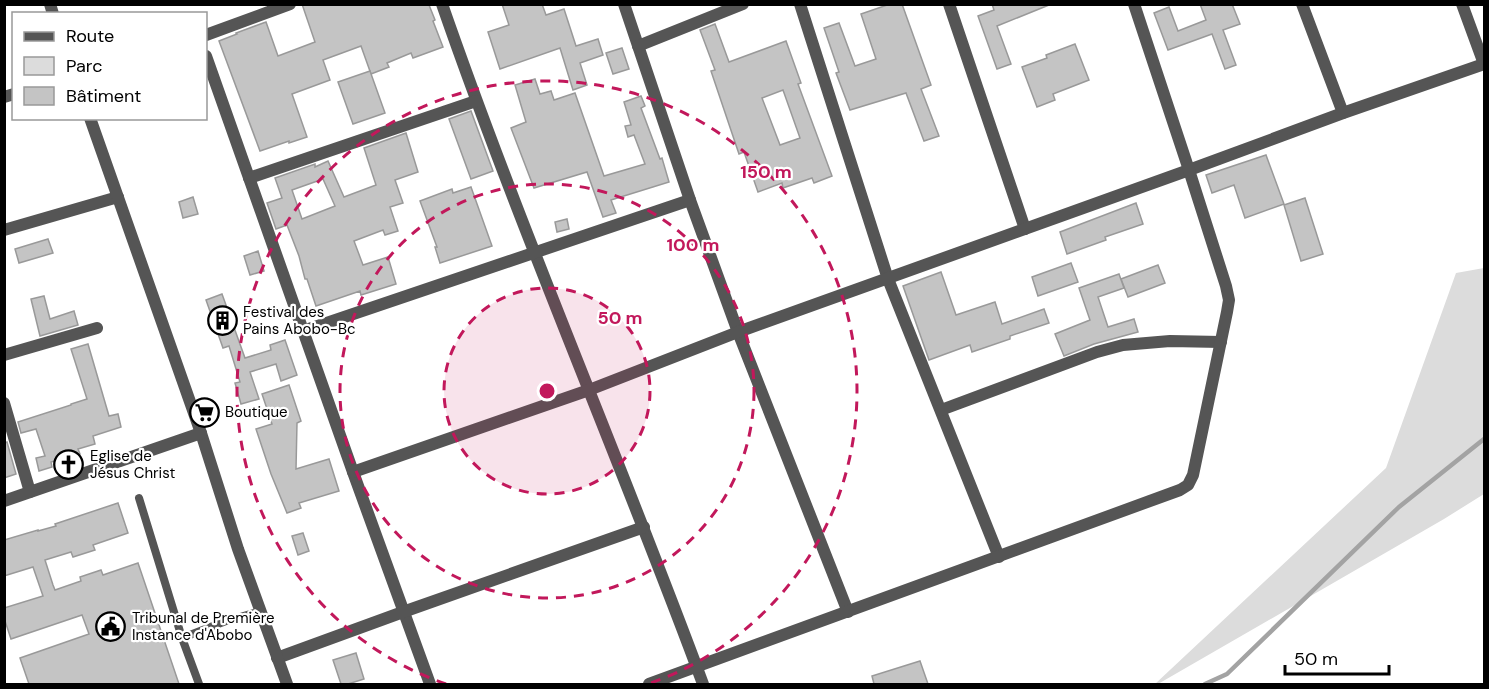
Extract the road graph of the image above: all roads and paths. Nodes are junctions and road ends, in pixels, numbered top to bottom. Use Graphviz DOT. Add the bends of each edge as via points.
graph roads {
  1 [pos="290,4"];
  2 [pos="442,4"];
  3 [pos="624,4"];
  4 [pos="743,4"];
  5 [pos="800,4"];
  6 [pos="949,4"];
  7 [pos="1134,4"];
  8 [pos="1302,4"];
  9 [pos="1462,4"];
  10 [pos="271,8"];
  11 [pos="207,34"];
  12 [pos="638,46"];
  13 [pos="207,59"];
  14 [pos="1484,64"];
  15 [pos="476,101"];
  16 [pos="1343,113"];
  17 [pos="91,120"];
  18 [pos="1189,170"];
  19 [pos="249,178"];
  20 [pos="118,197"];
  21 [pos="690,200"];
  22 [pos="1026,229"];
  23 [pos="4,230"];
  24 [pos="534,254"];
  25 [pos="888,279"];
  26 [pos="97,328"];
  27 [pos="303,331"];
  28 [pos="738,332"];
  29 [pos="1221,342"];
  30 [pos="4,356"];
  31 [pos="590,390"];
  32 [pos="4,402"];
  33 [pos="941,410"];
  34 [pos="201,433"];
  35 [pos="353,472"];
  36 [pos="30,492"];
  37 [pos="139,498"];
  38 [pos="4,501"];
  39 [pos="644,527"];
  40 [pos="999,557"];
  41 [pos="261,611"];
  42 [pos="403,612"];
  43 [pos="848,612"];
  44 [pos="182,638"];
  45 [pos="277,658"];
  46 [pos="697,667"];
  47 [pos="199,684"];
  48 [pos="287,684"];
  49 [pos="430,684"];
  50 [pos="649,684"];
  51 [pos="703,684"];
  1 -- 10 [label="street"];
  2 -- 15 [label="street"];
  3 -- 12 [label="street"];
  4 -- 12 [label="street"];
  5 -- 25 [label="street"];
  6 -- 22 [label="street"];
  7 -- 18 [label="street"];
  8 -- 16 [label="street"];
  9 -- 14 [label="street"];
  10 -- 11 [label="street"];
  12 -- 21 [label="street"];
  13 -- 19 [label="street"];
  14 -- 16 [label="street"];
  15 -- 19 [label="street"];
  15 -- 24 [label="street"];
  16 -- 18 [label="street"];
  17 -- 20 [label="street"];
  18 -- 22 [label="street"];
  18 -- 29 [label="street" via="1229,300"];
  19 -- 27 [label="street"];
  20 -- 23 [label="street"];
  20 -- 34 [label="street"];
  21 -- 24 [label="street"];
  21 -- 28 [label="street"];
  22 -- 25 [label="street"];
  24 -- 27 [label="street"];
  24 -- 31 [label="street"];
  25 -- 28 [label="street"];
  25 -- 33 [label="street"];
  26 -- 30 [label="street"];
  27 -- 35 [label="street"];
  28 -- 31 [label="street"];
  28 -- 43 [label="street"];
  29 -- 33 [label="street" via="1124,345"];
  29 -- 40 [label="street" via="1188,485"];
  31 -- 35 [label="street"];
  31 -- 39 [label="street"];
  32 -- 36 [label="street"];
  33 -- 40 [label="street"];
  34 -- 36 [label="street"];
  34 -- 41 [label="street"];
  35 -- 42 [label="street"];
  36 -- 38 [label="street"];
  37 -- 44 [label="lane"];
  39 -- 42 [label="street"];
  39 -- 46 [label="street"];
  40 -- 43 [label="street"];
  41 -- 44 [label="lane"];
  41 -- 45 [label="street"];
  42 -- 45 [label="street"];
  42 -- 49 [label="street"];
  43 -- 46 [label="street"];
  44 -- 47 [label="lane"];
  45 -- 48 [label="street"];
  46 -- 50 [label="street"];
  46 -- 51 [label="street"];
}
